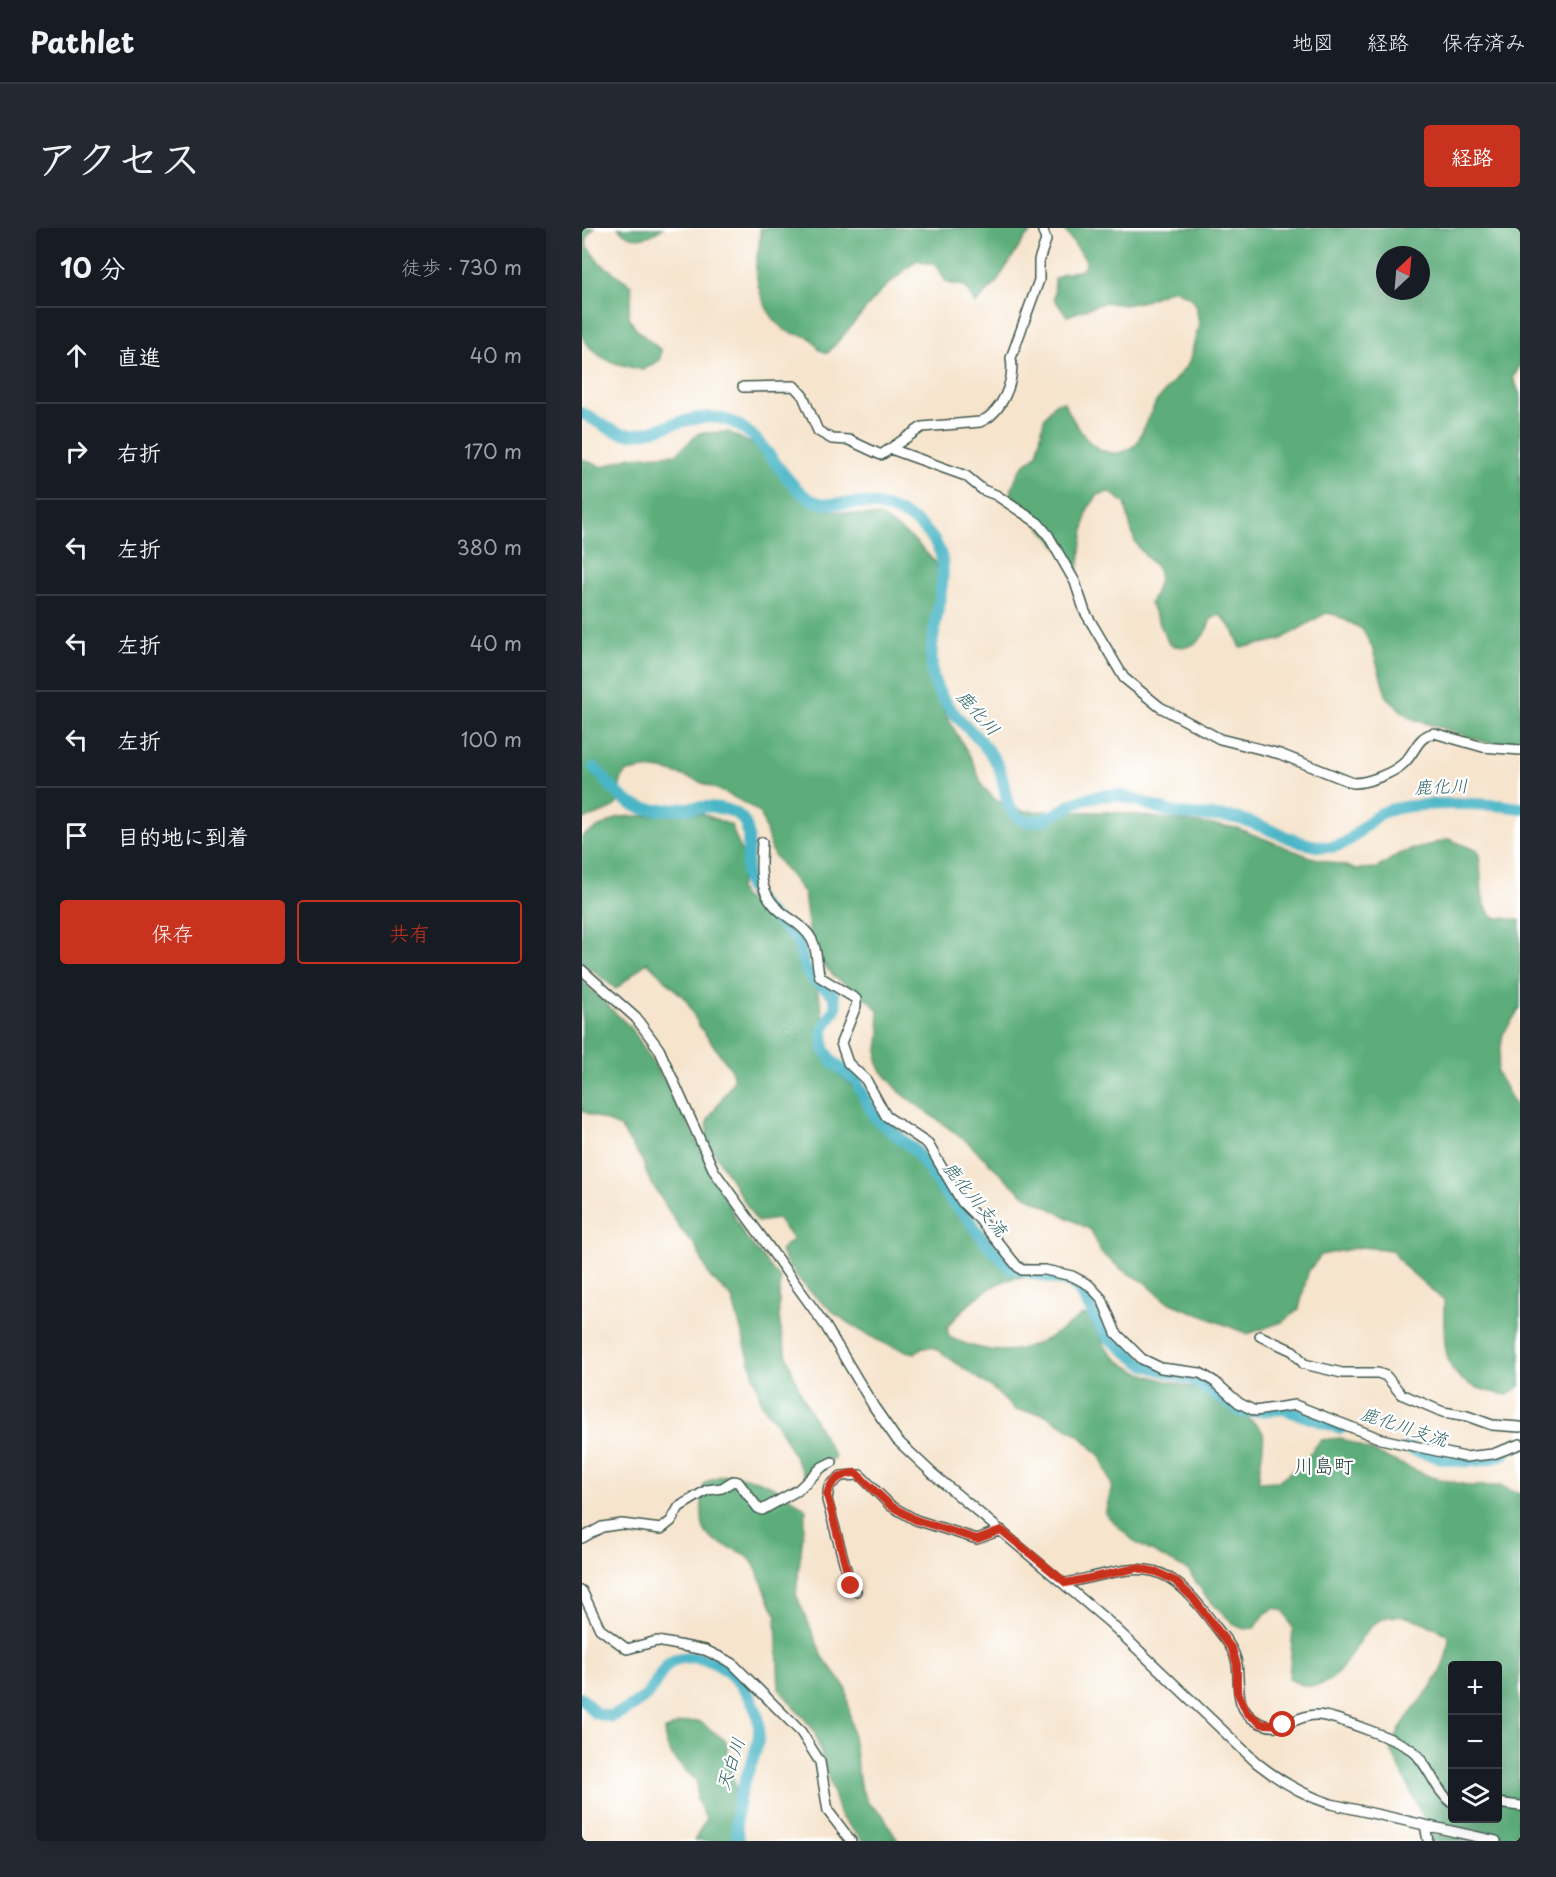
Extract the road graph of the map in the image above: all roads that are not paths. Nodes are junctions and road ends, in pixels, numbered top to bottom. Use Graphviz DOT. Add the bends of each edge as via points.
graph roads {
  1 [pos="1042,228"];
  2 [pos="743,387"];
  3 [pos="891,449"];
  4 [pos="1520,750"];
  5 [pos="762,842"];
  6 [pos="582,970"];
  7 [pos="1260,1336"];
  8 [pos="1520,1427"];
  9 [pos="1520,1444"];
  10 [pos="832,1462"];
  11 [pos="1001,1530"];
  12 [pos="582,1538"];
  13 [pos="1066,1583"];
  14 [pos="582,1591"];
  15 [pos="856,1591"];
  16 [pos="1448,1797"];
  17 [pos="1502,1804"];
  18 [pos="1520,1806"];
  19 [pos="1425,1825"];
  20 [pos="851,1841"];
  21 [pos="1428,1841"];
  22 [pos="1496,1841"];
  1 -- 3 [label="street" via="1046,240 1039,260 1039,280 1011,358 1008,391 992,416 980,422 922,427"];
  2 -- 3 [label="street" via="794,386 803,396 818,431 881,455"];
  3 -- 4 [label="street" via="966,476 1038,524 1075,582 1085,612 1124,678 1160,707 1220,739 1280,754 1353,783 1398,768 1420,740 1434,733 1498,750"];
  5 -- 9 [label="street" via="762,876 768,899 812,939 820,976 856,999 841,1043 848,1063 866,1080 891,1121 928,1144 962,1202 1022,1270 1072,1276 1089,1285 1102,1299 1116,1333 1142,1359 1161,1368 1200,1373 1255,1411 1295,1405 1381,1439 1465,1457 1493,1454"];
  6 -- 11 [label="street" via="636,1018 659,1049 714,1171 825,1325 886,1426 914,1457"];
  7 -- 8 [label="street" via="1293,1351 1304,1364 1342,1372 1378,1373 1386,1376 1401,1394 1443,1412 1492,1425"];
  10 -- 12 [label="street" via="798,1490 762,1509 733,1480 679,1507 668,1525 660,1529 622,1524 602,1527"];
  11 -- 13 [label="street"];
  11 -- 15 [label="street" via="977,1539 916,1520 891,1506 860,1475 845,1474 829,1486 827,1500 849,1580"];
  13 -- 16 [label="street" via="1137,1568 1170,1578 1193,1598 1232,1649 1238,1695 1250,1717 1274,1726 1321,1715 1396,1740 1419,1757"];
  13 -- 19 [label="street" via="1276,1778 1321,1801"];
  14 -- 20 [label="street" via="600,1629 627,1649 657,1641 705,1650 732,1664 807,1741 820,1762 828,1811"];
  17 -- 18 [label="street"];
  19 -- 21 [label="street"];
  19 -- 22 [label="street"];
}
